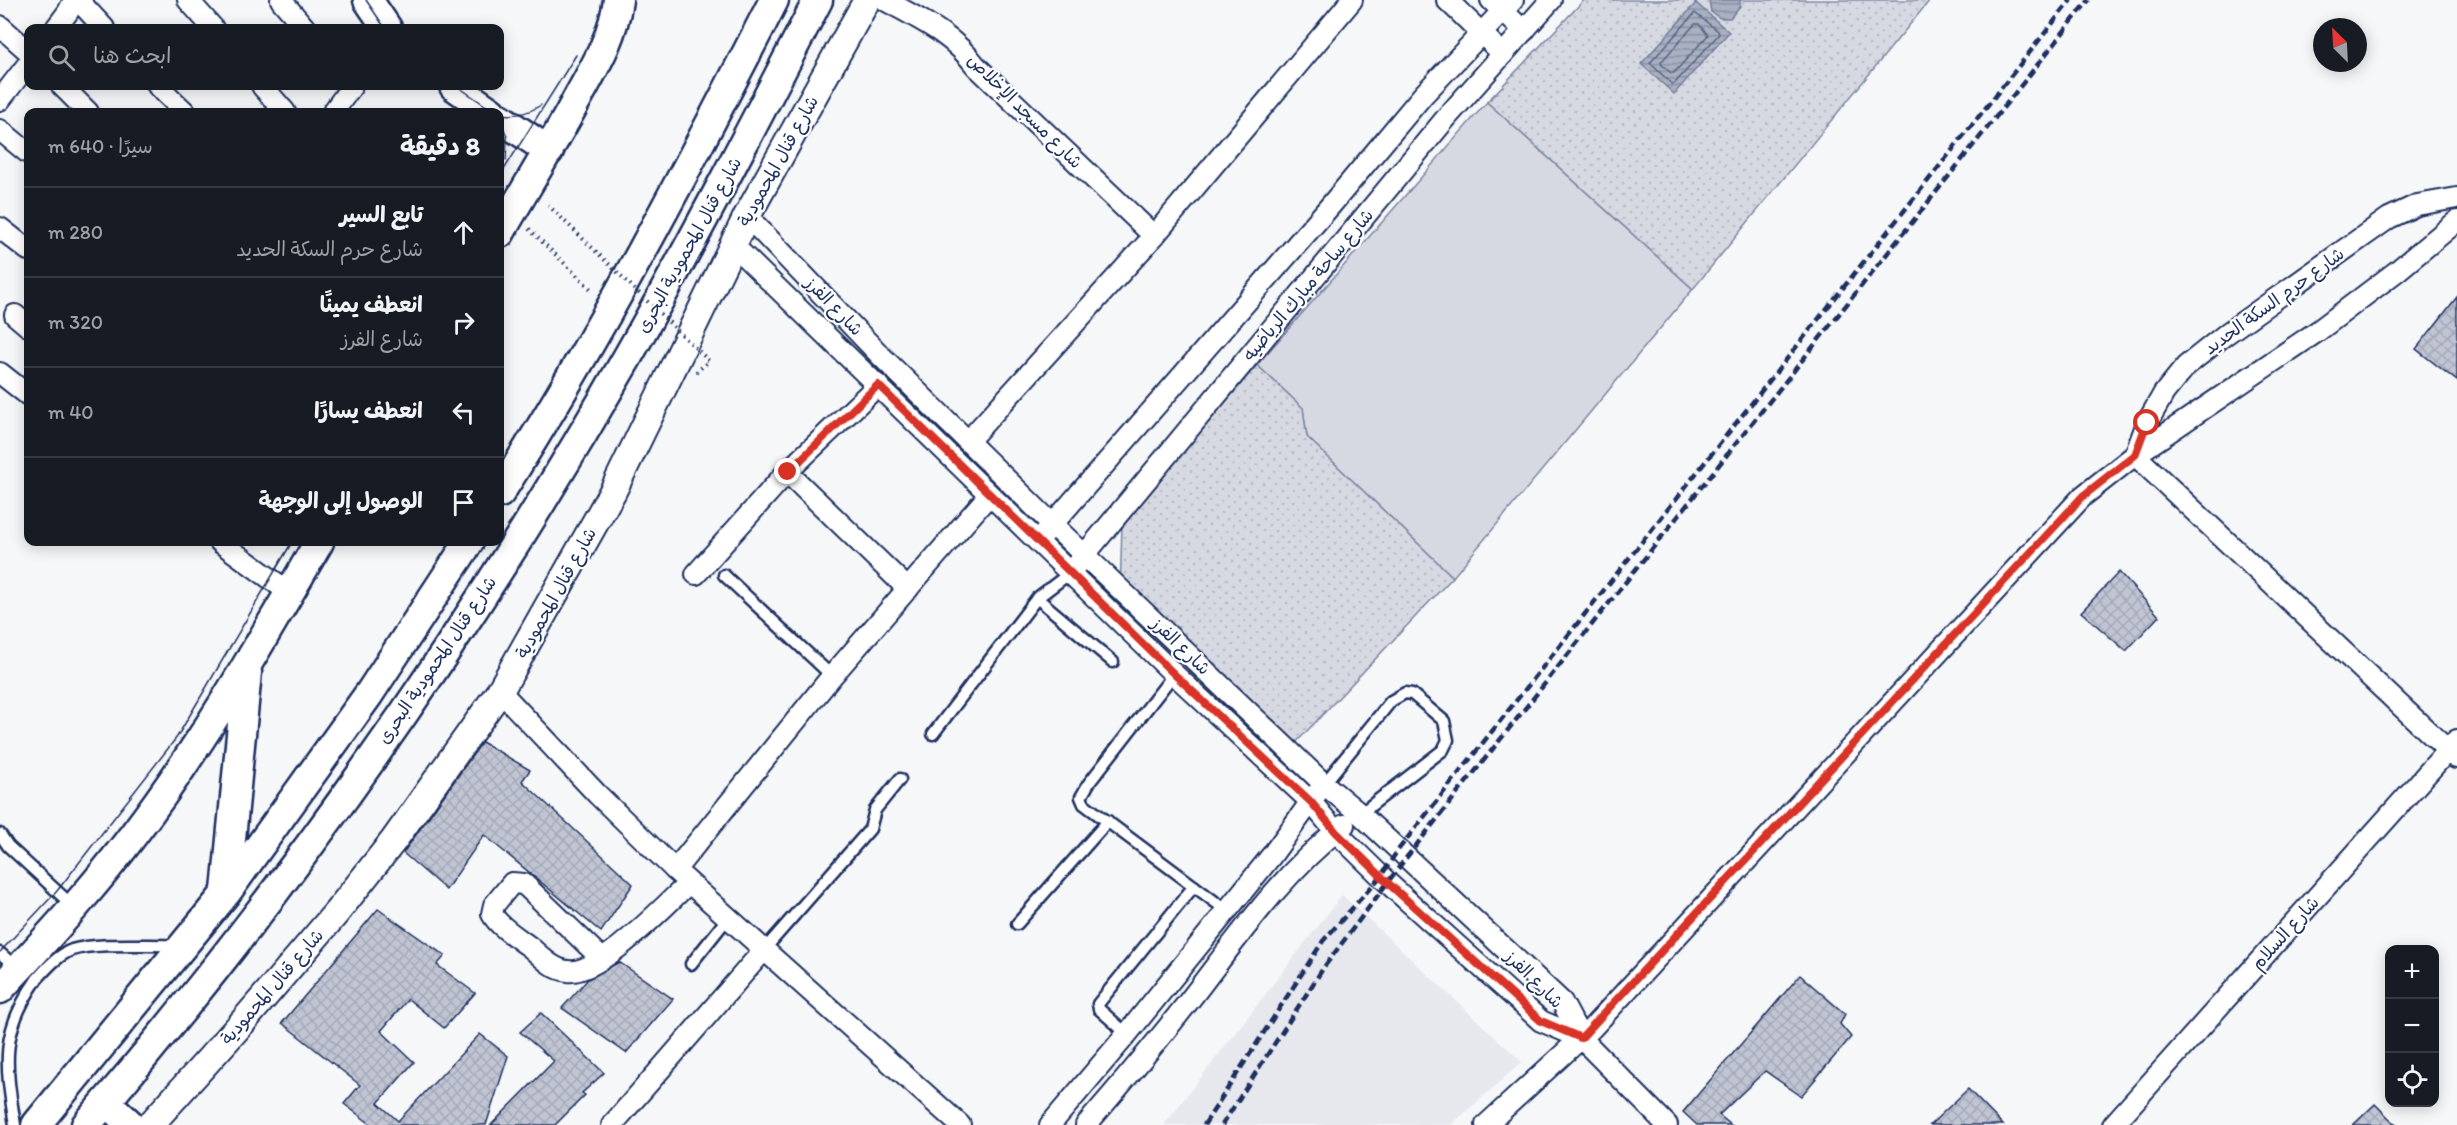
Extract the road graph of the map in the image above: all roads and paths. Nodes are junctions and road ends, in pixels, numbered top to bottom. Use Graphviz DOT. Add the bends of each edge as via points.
graph roads {
  1 [pos="76,0"];
  2 [pos="188,0"];
  3 [pos="281,0"];
  4 [pos="368,0"];
  5 [pos="618,0"];
  6 [pos="774,0"];
  7 [pos="818,0"];
  8 [pos="867,0"];
  9 [pos="885,0"];
  10 [pos="1352,0"];
  11 [pos="1447,0"];
  12 [pos="1551,0"];
  13 [pos="1502,4"];
  14 [pos="59,24"];
  15 [pos="100,24"];
  16 [pos="209,24"];
  17 [pos="302,24"];
  18 [pos="384,24"];
  19 [pos="0,26"];
  20 [pos="1524,31"];
  21 [pos="1482,33"];
  22 [pos="24,47"];
  23 [pos="1503,54"];
  24 [pos="24,69"];
  25 [pos="66,90"];
  26 [pos="162,90"];
  27 [pos="266,90"];
  28 [pos="349,90"];
  29 [pos="460,90"];
  30 [pos="0,100"];
  31 [pos="84,108"];
  32 [pos="181,108"];
  33 [pos="281,108"];
  34 [pos="338,108"];
  35 [pos="485,108"];
  36 [pos="504,121"];
  37 [pos="0,130"];
  38 [pos="24,150"];
  39 [pos="549,151"];
  40 [pos="2457,198"];
  41 [pos="548,206"];
  42 [pos="747,216"];
  43 [pos="2457,221"];
  44 [pos="505,223"];
  45 [pos="0,228"];
  46 [pos="1154,236"];
  47 [pos="732,244"];
  48 [pos="24,247"];
  49 [pos="611,308"];
  50 [pos="880,355"];
  51 [pos="697,372"];
  52 [pos="0,373"];
  53 [pos="871,379"];
  54 [pos="24,392"];
  55 [pos="968,441"];
  56 [pos="2135,455"];
  57 [pos="788,472"];
  58 [pos="504,486"];
  59 [pos="989,495"];
  60 [pos="1052,524"];
  61 [pos="1037,542"];
  62 [pos="225,546"];
  63 [pos="318,546"];
  64 [pos="466,546"];
  65 [pos="1086,555"];
  66 [pos="1070,573"];
  67 [pos="696,574"];
  68 [pos="724,575"];
  69 [pos="908,590"];
  70 [pos="290,593"];
  71 [pos="1037,598"];
  72 [pos="1113,662"];
  73 [pos="247,666"];
  74 [pos="1174,674"];
  75 [pos="832,676"];
  76 [pos="500,691"];
  77 [pos="933,734"];
  78 [pos="2454,750"];
  79 [pos="900,779"];
  80 [pos="1324,783"];
  81 [pos="1311,802"];
  82 [pos="1360,814"];
  83 [pos="1108,821"];
  84 [pos="1336,832"];
  85 [pos="0,837"];
  86 [pos="1272,855"];
  87 [pos="1292,872"];
  88 [pos="682,877"];
  89 [pos="1194,886"];
  90 [pos="1244,888"];
  91 [pos="226,893"];
  92 [pos="1264,904"];
  93 [pos="74,908"];
  94 [pos="1226,910"];
  95 [pos="727,919"];
  96 [pos="1017,924"];
  97 [pos="184,945"];
  98 [pos="764,951"];
  99 [pos="601,958"];
  100 [pos="691,964"];
  101 [pos="6,971"];
  102 [pos="1127,1034"];
  103 [pos="1581,1038"];
  104 [pos="106,1102"];
  105 [pos="15,1125"];
  106 [pos="36,1125"];
  107 [pos="86,1125"];
  108 [pos="131,1125"];
  109 [pos="150,1125"];
  110 [pos="612,1125"];
  111 [pos="960,1125"];
  112 [pos="1050,1125"];
  113 [pos="1086,1125"];
  114 [pos="1486,1125"];
  115 [pos="1667,1125"];
  116 [pos="2113,1125"];
  1 -- 14 [label="street"];
  1 -- 15 [label="street"];
  2 -- 16 [label="street"];
  3 -- 17 [label="street"];
  4 -- 18 [label="main road"];
  5 -- 39 [label="main road" via="607,43"];
  6 -- 49 [label="main road"];
  7 -- 104 [label="main road, شارع قنال المحمودية البحرى" via="626,361 450,644 250,923"];
  8 -- 42 [label="street, شارع قنال المحمودية"];
  9 -- 46 [label="street, شارع مسجد الإخلاص" via="962,48 976,66"];
  10 -- 46 [label="street"];
  11 -- 21 [label="street"];
  12 -- 20 [label="street, شارع ساحة مبارك الرياضيه"];
  13 -- 20 [label="street"];
  13 -- 21 [label="street, شارع ساحة مبارك الرياضيه"];
  19 -- 22 [label="street"];
  20 -- 23 [label="street, شارع ساحة مبارك الرياضيه"];
  21 -- 23 [label="street"];
  21 -- 60 [label="street, شارع ساحة مبارك الرياضيه" via="1423,95"];
  23 -- 65 [label="street, شارع ساحة مبارك الرياضيه"];
  24 -- 30 [label="street"];
  25 -- 31 [label="street"];
  26 -- 32 [label="street"];
  27 -- 33 [label="street"];
  28 -- 34 [label="street"];
  29 -- 35 [label="main road"];
  36 -- 39 [label="main road"];
  37 -- 38 [label="street"];
  39 -- 44 [label="main road"];
  40 -- 56 [label="street, شارع حرم السكة الحديد" via="2417,205 2389,218 2186,366 2164,393"];
  41 -- 51 [label="path, bridge" via="709,361"];
  42 -- 47 [label="street, شارع قنال المحمودية"];
  42 -- 50 [label="street, شارع الفرز"];
  43 -- 56 [label="street" via="2318,331"];
  44 -- 49 [label="path"];
  45 -- 48 [label="street"];
  46 -- 55 [label="street"];
  47 -- 53 [label="street, شارع الفرز"];
  47 -- 76 [label="street, شارع قنال المحمودية" via="612,491"];
  49 -- 58 [label="main road"];
  50 -- 53 [label="street"];
  50 -- 55 [label="street, شارع الفرز"];
  52 -- 54 [label="street"];
  53 -- 57 [label="street"];
  53 -- 59 [label="street, شارع الفرز"];
  55 -- 60 [label="street, شارع الفرز"];
  56 -- 78 [label="street"];
  56 -- 103 [label="street" via="2083,496"];
  57 -- 67 [label="street"];
  57 -- 69 [label="street"];
  59 -- 61 [label="street, شارع الفرز"];
  59 -- 69 [label="street"];
  60 -- 61 [label="street, شارع ساحة مبارك الرياضيه"];
  60 -- 65 [label="street, شارع الفرز"];
  61 -- 66 [label="street, شارع الفرز"];
  62 -- 70 [label="street"];
  63 -- 70 [label="main road"];
  64 -- 91 [label="main road, شارع قنال المحمودية البحرى" via="375,685"];
  65 -- 66 [label="street, شارع ساحة مبارك الرياضيه"];
  65 -- 80 [label="street, شارع الفرز"];
  66 -- 71 [label="lane"];
  66 -- 74 [label="street, شارع الفرز"];
  68 -- 75 [label="lane"];
  69 -- 75 [label="street"];
  70 -- 73 [label="main road"];
  71 -- 72 [label="lane"];
  71 -- 77 [label="lane"];
  73 -- 91 [label="main road"];
  73 -- 93 [label="main road" via="174,779"];
  74 -- 81 [label="street, شارع الفرز"];
  74 -- 83 [label="lane" via="1082,794 1084,804"];
  75 -- 88 [label="street"];
  76 -- 88 [label="street"];
  76 -- 109 [label="street, شارع قنال المحمودية" via="337,912"];
  78 -- 116 [label="street, شارع السلام"];
  79 -- 98 [label="lane" via="875,810 870,829"];
  80 -- 81 [label="street"];
  80 -- 82 [label="street, شارع الفرز"];
  80 -- 82 [label="lane" via="1391,702 1405,693 1412,694 1443,722 1448,740 1443,750"];
  81 -- 84 [label="street, شارع الفرز"];
  81 -- 86 [label="street"];
  82 -- 84 [label="street"];
  82 -- 103 [label="street, شارع الفرز" via="1562,1002"];
  83 -- 89 [label="lane"];
  83 -- 96 [label="lane"];
  84 -- 87 [label="street"];
  84 -- 103 [label="street, شارع الفرز" via="1541,1021"];
  85 -- 93 [label="lane"];
  86 -- 87 [label="street"];
  86 -- 90 [label="street"];
  87 -- 92 [label="street"];
  88 -- 95 [label="street"];
  88 -- 99 [label="street" via="631,938"];
  89 -- 94 [label="lane"];
  89 -- 102 [label="lane" via="1098,1004"];
  90 -- 92 [label="street"];
  90 -- 94 [label="street"];
  91 -- 97 [label="main road, شارع قنال المحمودية البحرى"];
  92 -- 113 [label="street" via="1150,1051"];
  93 -- 101 [label="main road"];
  94 -- 102 [label="street"];
  95 -- 98 [label="street"];
  95 -- 100 [label="lane"];
  97 -- 105 [label="lane" via="80,949 64,954 44,972 16,1005 6,1031 5,1059"];
  97 -- 106 [label="main road, شارع قنال المحمودية البحرى"];
  98 -- 110 [label="street"];
  98 -- 111 [label="street"];
  99 -- 99 [label="street" via="582,970 559,969 495,919 494,905 512,883 524,884"];
  102 -- 112 [label="street"];
  103 -- 114 [label="street"];
  103 -- 115 [label="street"];
  104 -- 107 [label="main road, شارع قنال المحمودية البحرى"];
  104 -- 108 [label="main road"];
}
